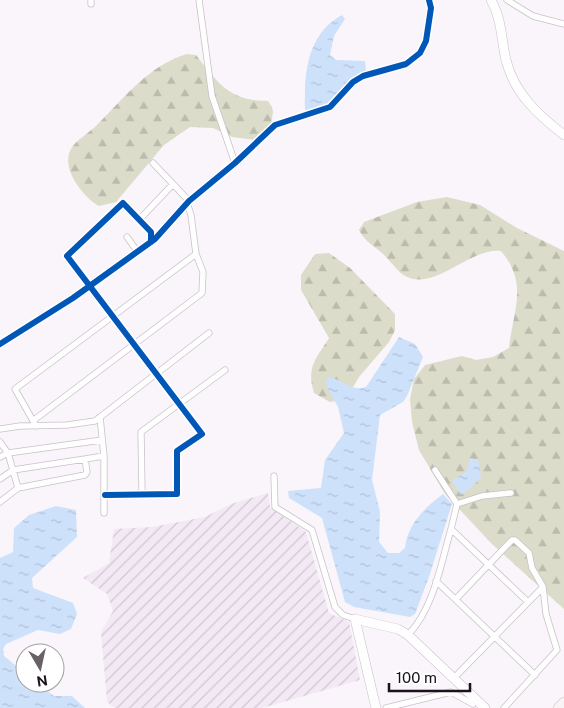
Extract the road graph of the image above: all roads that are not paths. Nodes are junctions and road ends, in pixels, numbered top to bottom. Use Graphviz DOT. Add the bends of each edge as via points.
graph roads {
  1 [pos="199,0"];
  2 [pos="430,0"];
  3 [pos="491,0"];
  4 [pos="507,0"];
  5 [pos="564,24"];
  6 [pos="564,135"];
  7 [pos="153,163"];
  8 [pos="234,164"];
  9 [pos="173,184"];
  10 [pos="188,202"];
  11 [pos="139,220"];
  12 [pos="127,238"];
  13 [pos="151,242"];
  14 [pos="137,251"];
  15 [pos="196,254"];
  16 [pos="90,286"];
  17 [pos="111,316"];
  18 [pos="209,333"];
  19 [pos="0,344"];
  20 [pos="134,345"];
  21 [pos="225,370"];
  22 [pos="157,374"];
  23 [pos="180,403"];
  24 [pos="100,417"];
  25 [pos="35,423"];
  26 [pos="0,429"];
  27 [pos="102,440"];
  28 [pos="0,442"];
  29 [pos="8,454"];
  30 [pos="104,456"];
  31 [pos="0,457"];
  32 [pos="85,459"];
  33 [pos="13,470"];
  34 [pos="435,470"];
  35 [pos="274,476"];
  36 [pos="0,479"];
  37 [pos="18,488"];
  38 [pos="511,493"];
  39 [pos="142,494"];
  40 [pos="104,495"];
  41 [pos="0,502"];
  42 [pos="457,504"];
  43 [pos="104,513"];
  44 [pos="451,529"];
  45 [pos="489,563"];
  46 [pos="436,581"];
  47 [pos="543,587"];
  48 [pos="456,599"];
  49 [pos="528,602"];
  50 [pos="355,619"];
  51 [pos="408,635"];
  52 [pos="494,636"];
  53 [pos="535,675"];
  54 [pos="454,678"];
  55 [pos="564,702"];
  56 [pos="473,704"];
  57 [pos="376,708"];
  58 [pos="386,708"];
  59 [pos="485,708"];
  60 [pos="504,708"];
  61 [pos="558,708"];
  1 -- 8 [label="street" via="212,96"];
  2 -- 8 [label="street" via="426,41 420,53 406,64 363,76 330,107 275,125"];
  3 -- 6 [label="street" via="503,32 506,59 519,92 542,118"];
  4 -- 5 [label="street" via="534,16"];
  7 -- 9 [label="street"];
  8 -- 10 [label="street"];
  9 -- 10 [label="street"];
  9 -- 11 [label="street"];
  10 -- 13 [label="street"];
  10 -- 15 [label="street"];
  11 -- 13 [label="street" via="151,232"];
  11 -- 16 [label="street" via="123,203 66,256"];
  12 -- 14 [label="street"];
  13 -- 14 [label="street"];
  14 -- 16 [label="street"];
  15 -- 17 [label="street"];
  15 -- 20 [label="street" via="203,272 202,293"];
  16 -- 17 [label="street"];
  16 -- 19 [label="street"];
  17 -- 20 [label="street"];
  17 -- 25 [label="street" via="15,389"];
  18 -- 22 [label="street"];
  20 -- 22 [label="street"];
  20 -- 25 [label="street"];
  21 -- 23 [label="street"];
  22 -- 23 [label="street"];
  22 -- 24 [label="street"];
  23 -- 39 [label="street" via="141,432"];
  23 -- 39 [label="street" via="202,434 176,451 177,494"];
  24 -- 25 [label="street" via="95,421 67,425"];
  24 -- 27 [label="street"];
  25 -- 26 [label="street"];
  27 -- 29 [label="street"];
  27 -- 30 [label="street"];
  28 -- 29 [label="street"];
  29 -- 31 [label="street"];
  29 -- 33 [label="street"];
  30 -- 32 [label="street"];
  30 -- 40 [label="street"];
  32 -- 33 [label="street"];
  32 -- 37 [label="street" via="85,475"];
  33 -- 36 [label="street"];
  33 -- 37 [label="street"];
  34 -- 42 [label="street"];
  35 -- 50 [label="street" via="276,507 312,530 335,607 343,615"];
  37 -- 41 [label="street"];
  38 -- 42 [label="street" via="482,496"];
  39 -- 40 [label="street"];
  40 -- 43 [label="street"];
  42 -- 44 [label="street"];
  44 -- 45 [label="street"];
  44 -- 46 [label="street"];
  45 -- 47 [label="street" via="515,540 529,553 532,568"];
  45 -- 48 [label="street"];
  45 -- 49 [label="street"];
  46 -- 48 [label="street"];
  46 -- 51 [label="street" via="423,612"];
  47 -- 49 [label="street"];
  47 -- 53 [label="street" via="546,614 557,650"];
  48 -- 52 [label="street"];
  49 -- 52 [label="street"];
  50 -- 51 [label="street" via="398,629"];
  50 -- 57 [label="street"];
  51 -- 54 [label="street"];
  52 -- 53 [label="street"];
  52 -- 54 [label="street"];
  53 -- 60 [label="street"];
  54 -- 56 [label="street"];
  55 -- 61 [label="main road"];
  56 -- 58 [label="street" via="452,692"];
  56 -- 59 [label="street"];
}
